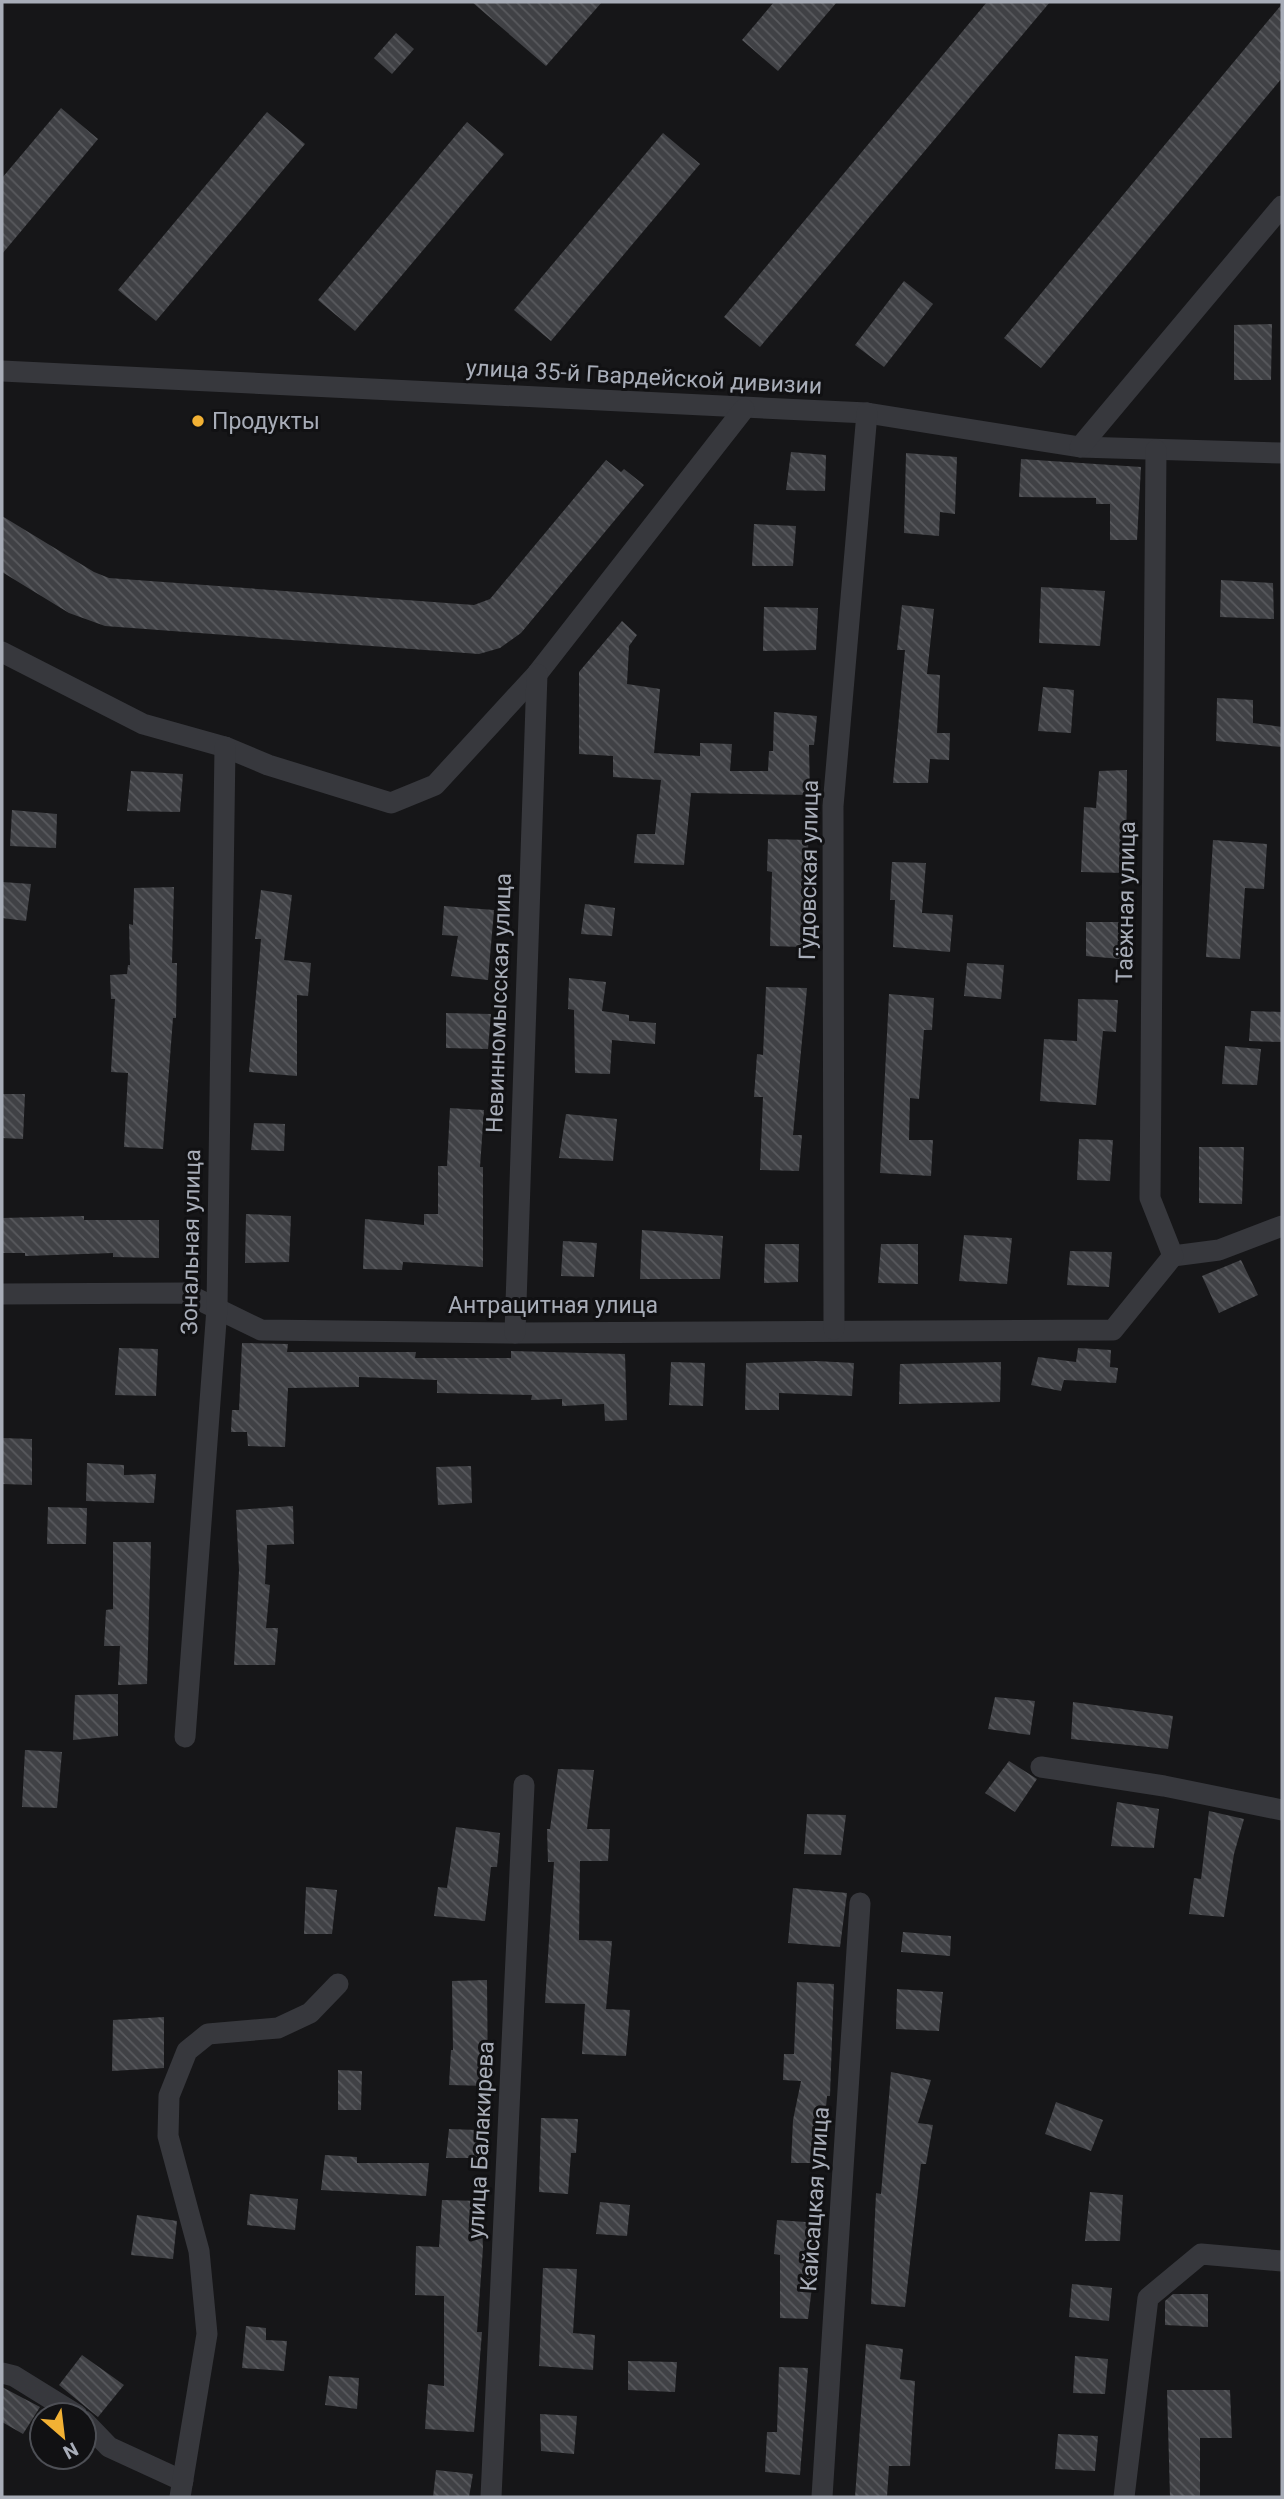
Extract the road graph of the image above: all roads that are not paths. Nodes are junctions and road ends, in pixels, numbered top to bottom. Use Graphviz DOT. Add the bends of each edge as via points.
graph roads {
  1 [pos="1282,206"];
  2 [pos="2,371"];
  3 [pos="744,409"];
  4 [pos="867,414"];
  5 [pos="1080,447"];
  6 [pos="1156,450"];
  7 [pos="1282,453"];
  8 [pos="2,652"];
  9 [pos="537,674"];
  10 [pos="225,747"];
  11 [pos="1282,1226"];
  12 [pos="1172,1256"];
  13 [pos="2,1294"];
  14 [pos="217,1308"];
  15 [pos="834,1329"];
  16 [pos="515,1333"];
  17 [pos="185,1737"];
  18 [pos="1041,1767"];
  19 [pos="524,1785"];
  20 [pos="1282,1810"];
  21 [pos="860,1903"];
  22 [pos="338,1984"];
  23 [pos="1282,2261"];
  24 [pos="2,2373"];
  25 [pos="55,2401"];
  26 [pos="98,2436"];
  27 [pos="182,2489"];
  28 [pos="491,2497"];
  29 [pos="822,2497"];
  30 [pos="1125,2497"];
  1 -- 5 [label="street"];
  2 -- 3 [label="street, улица 35-й Гвардейской дивизии"];
  3 -- 4 [label="street, улица 35-й Гвардейской дивизии"];
  3 -- 9 [label="street"];
  4 -- 5 [label="street, улица 35-й Гвардейской дивизии"];
  4 -- 15 [label="street, Гудовская улица" via="833,806"];
  5 -- 6 [label="street, улица 35-й Гвардейской дивизии"];
  6 -- 7 [label="street, улица 35-й Гвардейской дивизии"];
  6 -- 12 [label="street, Таёжная улица" via="1150,1198"];
  8 -- 10 [label="street" via="143,724"];
  9 -- 10 [label="street" via="435,785 391,803"];
  9 -- 16 [label="street, Невинномысская улица"];
  10 -- 14 [label="street, Зональная улица"];
  11 -- 12 [label="street" via="1219,1250"];
  12 -- 15 [label="street, Антрацитная улица" via="1113,1330"];
  13 -- 14 [label="street, Антрацитная улица" via="186,1293"];
  14 -- 16 [label="street, Антрацитная улица" via="261,1330"];
  14 -- 17 [label="street, Зональная улица"];
  15 -- 16 [label="street, Антрацитная улица"];
  18 -- 20 [label="street"];
  19 -- 28 [label="street, улица Балакирева"];
  21 -- 29 [label="street, Кайсацкая улица"];
  22 -- 27 [label="street" via="310,2013 278,2028 208,2034 187,2051 169,2096 168,2136 199,2250 207,2334"];
  23 -- 30 [label="street" via="1201,2254 1148,2298"];
  24 -- 25 [label="street"];
  26 -- 27 [label="street" via="109,2447"];
}
